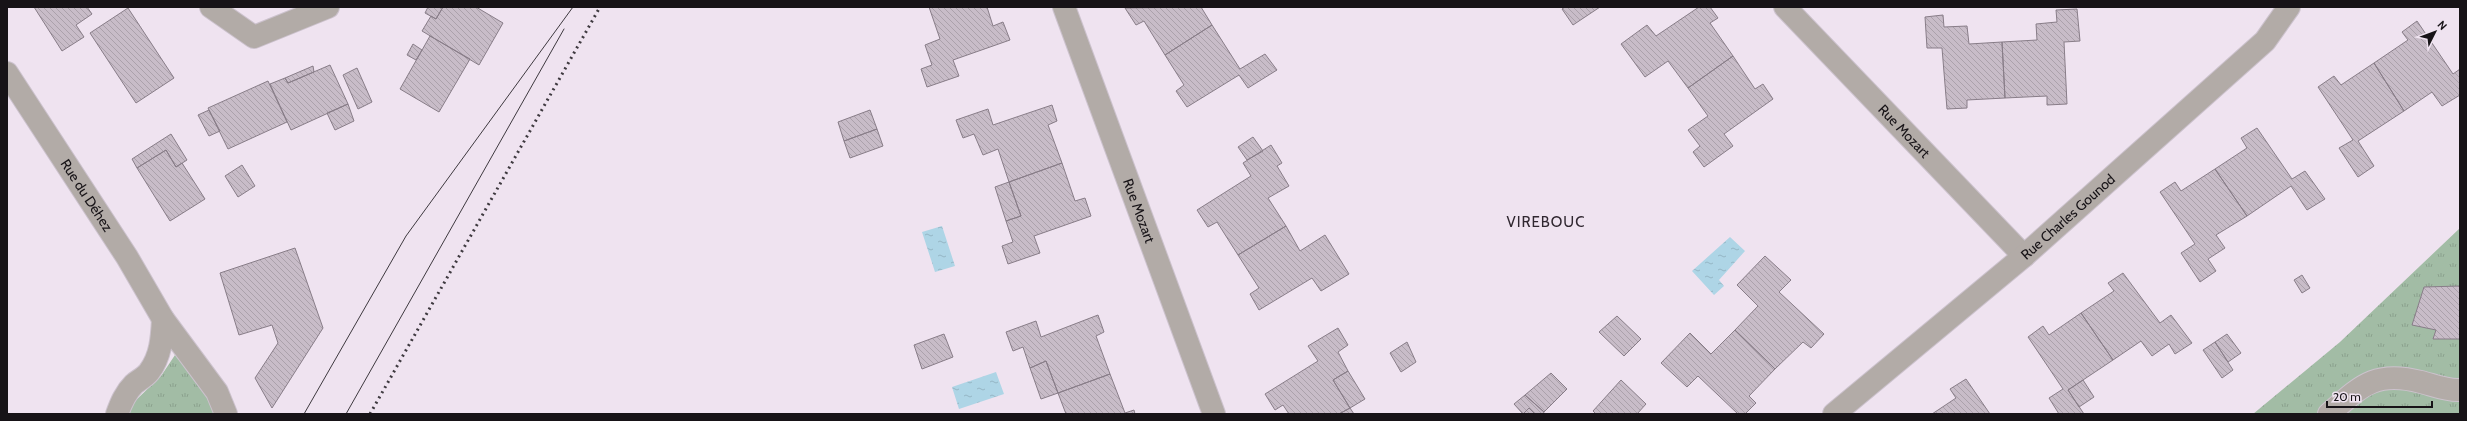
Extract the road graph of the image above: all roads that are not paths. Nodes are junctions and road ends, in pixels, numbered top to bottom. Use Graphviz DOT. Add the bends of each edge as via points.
graph roads {
  1 [pos="211,7"];
  2 [pos="328,7"];
  3 [pos="1064,7"];
  4 [pos="1785,7"];
  5 [pos="2289,7"];
  6 [pos="7,73"];
  7 [pos="2024,256"];
  8 [pos="163,318"];
  9 [pos="2460,390"];
  10 [pos="117,414"];
  11 [pos="226,414"];
  12 [pos="1214,414"];
  13 [pos="1834,414"];
  14 [pos="2328,414"];
  1 -- 2 [label="street" via="254,37"];
  3 -- 12 [label="street, Rue Mozart"];
  4 -- 7 [label="street, Rue Mozart"];
  5 -- 7 [label="street, Rue Charles Gounod" via="2265,41"];
  6 -- 8 [label="street, Rue du Déhez"];
  7 -- 13 [label="street, Rue Charles Gounod"];
  8 -- 10 [label="street" via="158,358 148,374 123,398"];
  8 -- 11 [label="street, Rue du Déhez" via="217,392"];
  9 -- 14 [label="street" via="2407,378 2380,378 2361,386"];
}
